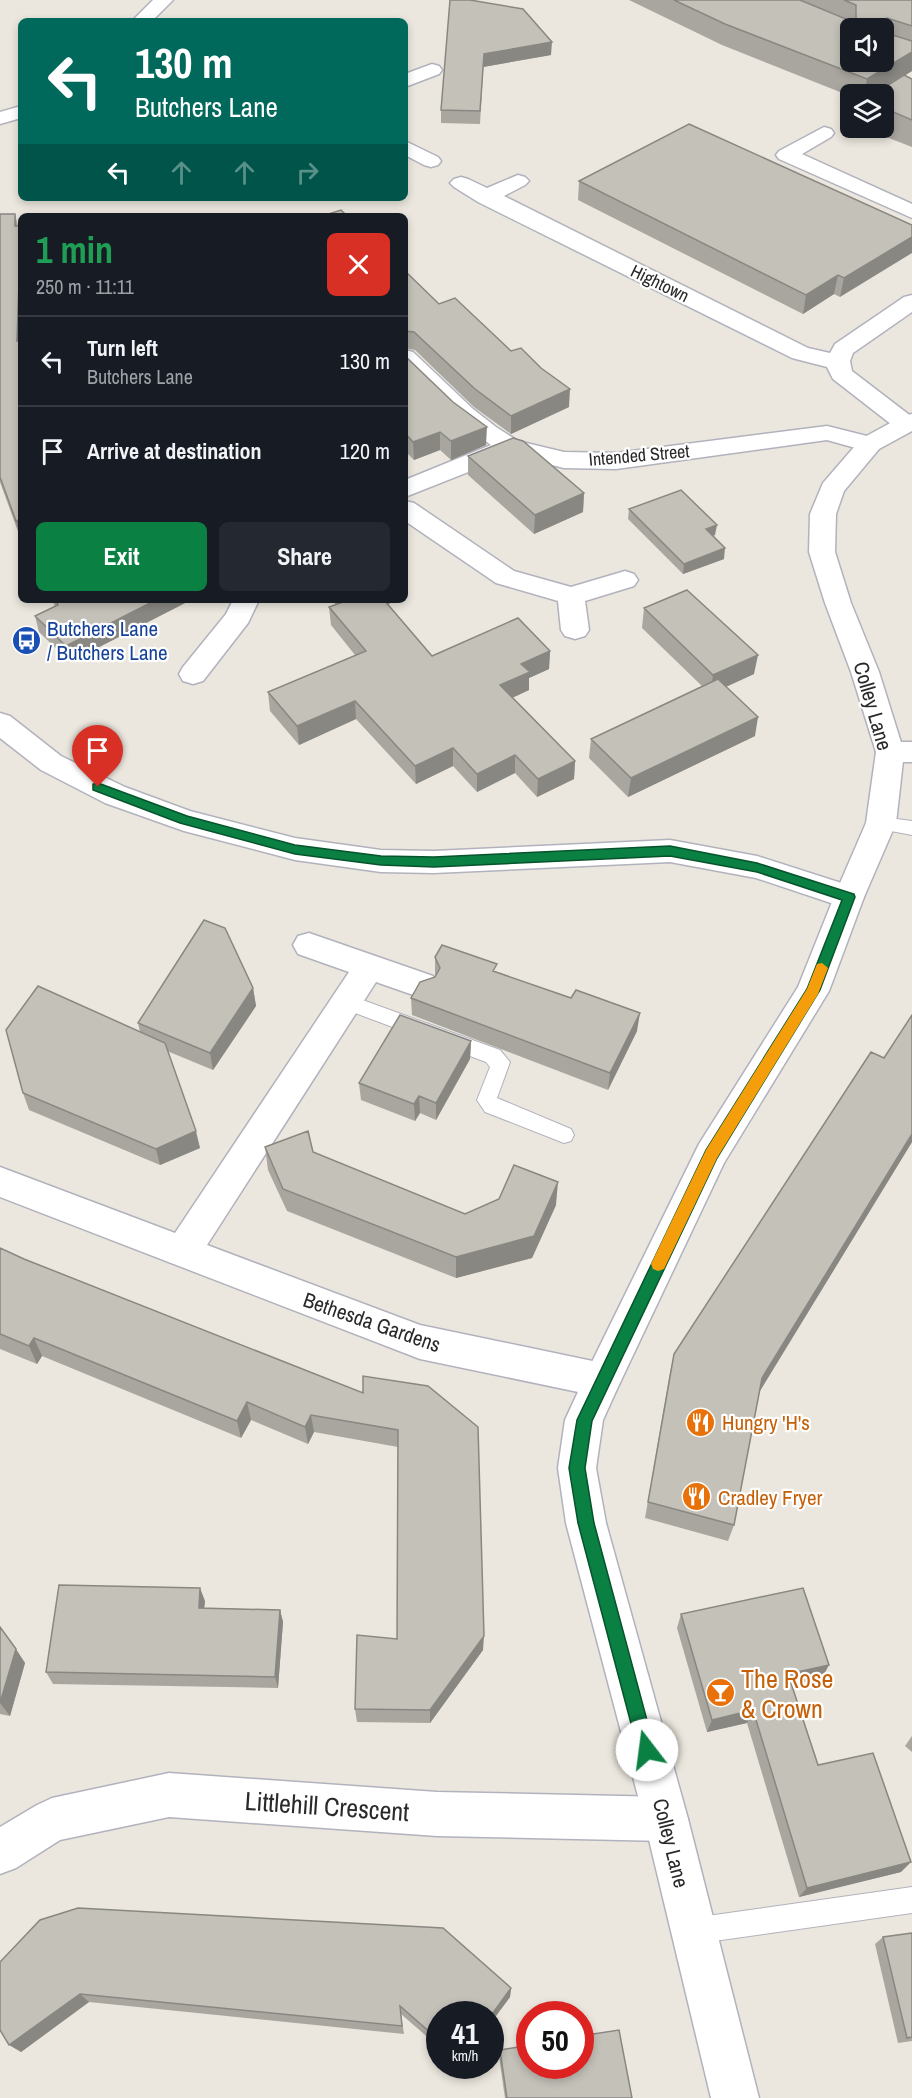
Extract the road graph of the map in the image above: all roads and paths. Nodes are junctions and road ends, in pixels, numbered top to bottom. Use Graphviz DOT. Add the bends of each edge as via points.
graph roads {
  1 [pos="164,0"];
  2 [pos="144,18"];
  3 [pos="432,70"];
  4 [pos="408,80"];
  5 [pos="18,112"];
  6 [pos="0,118"];
  7 [pos="824,133"];
  8 [pos="408,149"];
  9 [pos="431,161"];
  10 [pos="518,181"];
  11 [pos="461,183"];
  12 [pos="486,197"];
  13 [pos="912,212"];
  14 [pos="912,302"];
  15 [pos="408,360"];
  16 [pos="838,362"];
  17 [pos="908,422"];
  18 [pos="870,444"];
  19 [pos="510,447"];
  20 [pos="408,488"];
  21 [pos="408,511"];
  22 [pos="625,580"];
  23 [pos="571,596"];
  24 [pos="245,603"];
  25 [pos="575,630"];
  26 [pos="193,674"];
  27 [pos="0,723"];
  28 [pos="901,752"];
  29 [pos="881,823"];
  30 [pos="912,828"];
  31 [pos="849,897"];
  32 [pos="309,945"];
  33 [pos="369,967"];
  34 [pos="422,985"];
  35 [pos="346,1002"];
  36 [pos="564,1135"];
  37 [pos="0,1182"];
  38 [pos="182,1253"];
  39 [pos="603,1380"];
  40 [pos="666,1819"];
  41 [pos="0,1852"];
  42 [pos="912,1900"];
  43 [pos="693,1931"];
  44 [pos="735,2098"];
  1 -- 2 [label="street"];
  3 -- 4 [label="street"];
  5 -- 6 [label="street"];
  7 -- 13 [label="street" via="786,155"];
  8 -- 9 [label="street"];
  10 -- 12 [label="street"];
  11 -- 12 [label="street, Hightown"];
  12 -- 16 [label="street, Hightown" via="800,353"];
  14 -- 16 [label="street" via="843,349"];
  15 -- 19 [label="street, Intended Street" via="464,414"];
  16 -- 17 [label="street" via="841,374"];
  17 -- 18 [label="street, Colley Lane"];
  18 -- 19 [label="street, Intended Street" via="827,433 591,461 564,460"];
  18 -- 28 [label="street, Colley Lane" via="832,489 823,514 822,552 865,672"];
  19 -- 20 [label="street"];
  21 -- 23 [label="street" via="505,577"];
  22 -- 23 [label="street"];
  23 -- 25 [label="street"];
  24 -- 26 [label="street"];
  27 -- 31 [label="street" via="51,763 115,795 184,820 295,849 381,861 434,862 670,851 757,867"];
  28 -- 29 [label="street, Colley Lane"];
  29 -- 30 [label="lane"];
  29 -- 31 [label="street, Colley Lane"];
  31 -- 39 [label="street, Colley Lane" via="813,990 711,1154"];
  32 -- 33 [label="street"];
  33 -- 34 [label="street"];
  33 -- 35 [label="street"];
  35 -- 36 [label="lane" via="493,1056 500,1062 500,1070 488,1092 487,1100 492,1106"];
  35 -- 38 [label="street"];
  37 -- 38 [label="street, Bethesda Gardens"];
  38 -- 39 [label="street, Bethesda Gardens" via="420,1342"];
  39 -- 40 [label="street, Colley Lane" via="584,1420 577,1468 586,1523"];
  40 -- 41 [label="street, Littlehill Crescent" via="437,1814 169,1795 52,1820"];
  40 -- 43 [label="street, Colley Lane"];
  42 -- 43 [label="lane"];
  43 -- 44 [label="street, Colley Lane"];
}
